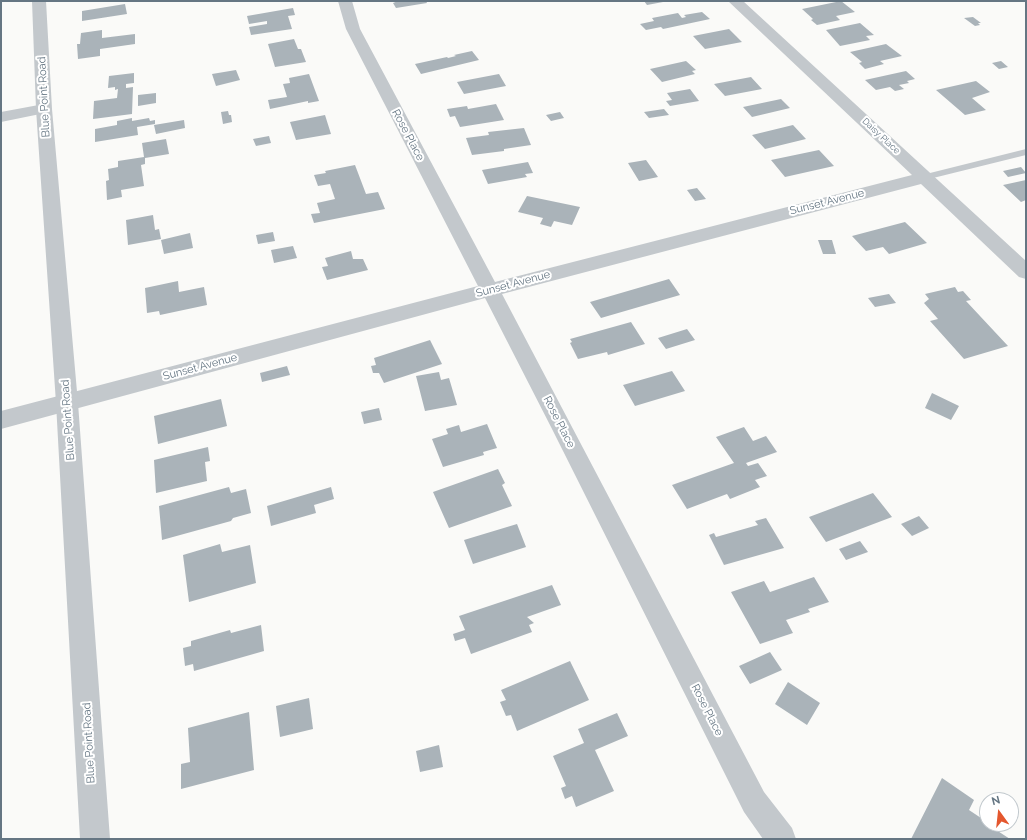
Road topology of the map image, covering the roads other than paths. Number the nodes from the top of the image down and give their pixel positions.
1 (39, 1) edge
2 (345, 1) edge
3 (735, 1) edge
4 (44, 109) junction
5 (1, 117) edge
6 (1026, 152) edge
7 (925, 177) junction
8 (1026, 272) edge
9 (490, 290) junction
10 (67, 403) junction
11 (1, 420) edge
12 (95, 839) edge
13 (781, 839) edge

1 - 4 street, Blue Point Road
2 - 9 street, Rose Place
3 - 7 street, Daisy Place
4 - 5 street
4 - 10 street, Blue Point Road
6 - 7 lane, Sunset Avenue
7 - 8 street, Daisy Place
7 - 9 street, Sunset Avenue
9 - 10 street, Sunset Avenue
9 - 13 street, Rose Place
10 - 11 street, Sunset Avenue
10 - 12 street, Blue Point Road

